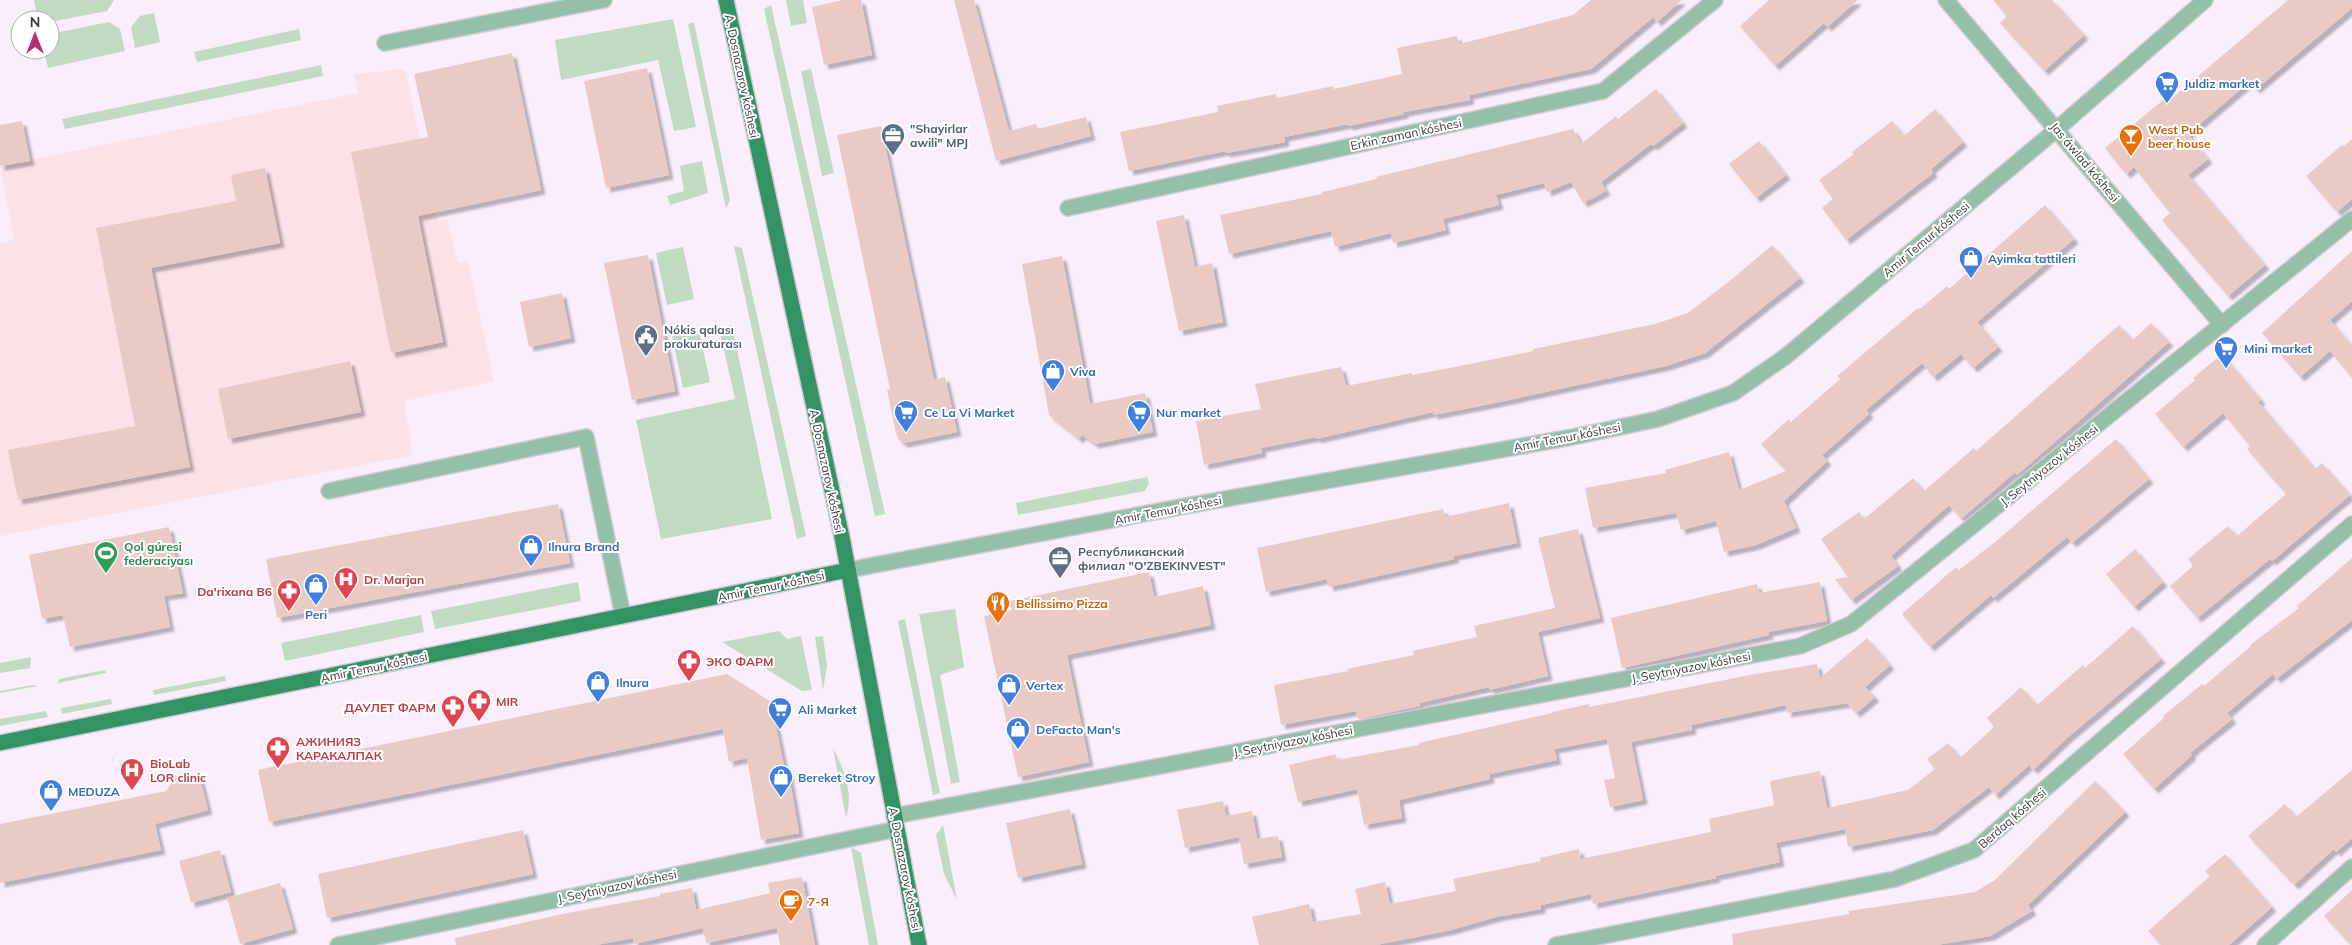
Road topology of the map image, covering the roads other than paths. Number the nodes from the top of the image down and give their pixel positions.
1 (604, 0) edge
2 (726, 0) edge
3 (1715, 0) edge
4 (1946, 0) edge
5 (2205, 0) edge
6 (385, 43) dead end
7 (2058, 129) junction
8 (1068, 208) dead end
9 (2352, 219) edge
10 (2222, 326) junction
11 (329, 491) dead end
12 (2352, 524) edge
13 (848, 570) junction
14 (623, 616) junction
15 (0, 743) edge
16 (896, 822) junction
17 (2352, 867) edge
18 (338, 945) edge
19 (919, 945) edge
20 (1556, 945) edge
21 (2265, 945) edge

1 - 6 street
2 - 13 main road, A. Dosnazarov kóshesi
3 - 8 street, Erkin zaman kóshesi
4 - 7 street, Jas áwlad kóshesi
5 - 7 street, Amir Temur kóshesi
7 - 10 street, Jas áwlad kóshesi
7 - 13 street, Amir Temur kóshesi
9 - 10 street, J. Seytniyazov kóshesi
10 - 16 street, J. Seytniyazov kóshesi
11 - 14 street
12 - 20 street, Berdaq kóshesi
13 - 14 main road, Amir Temur kóshesi
13 - 16 main road, A. Dosnazarov kóshesi
14 - 15 main road, Amir Temur kóshesi
16 - 18 street, J. Seytniyazov kóshesi
16 - 19 main road, A. Dosnazarov kóshesi
17 - 21 street

